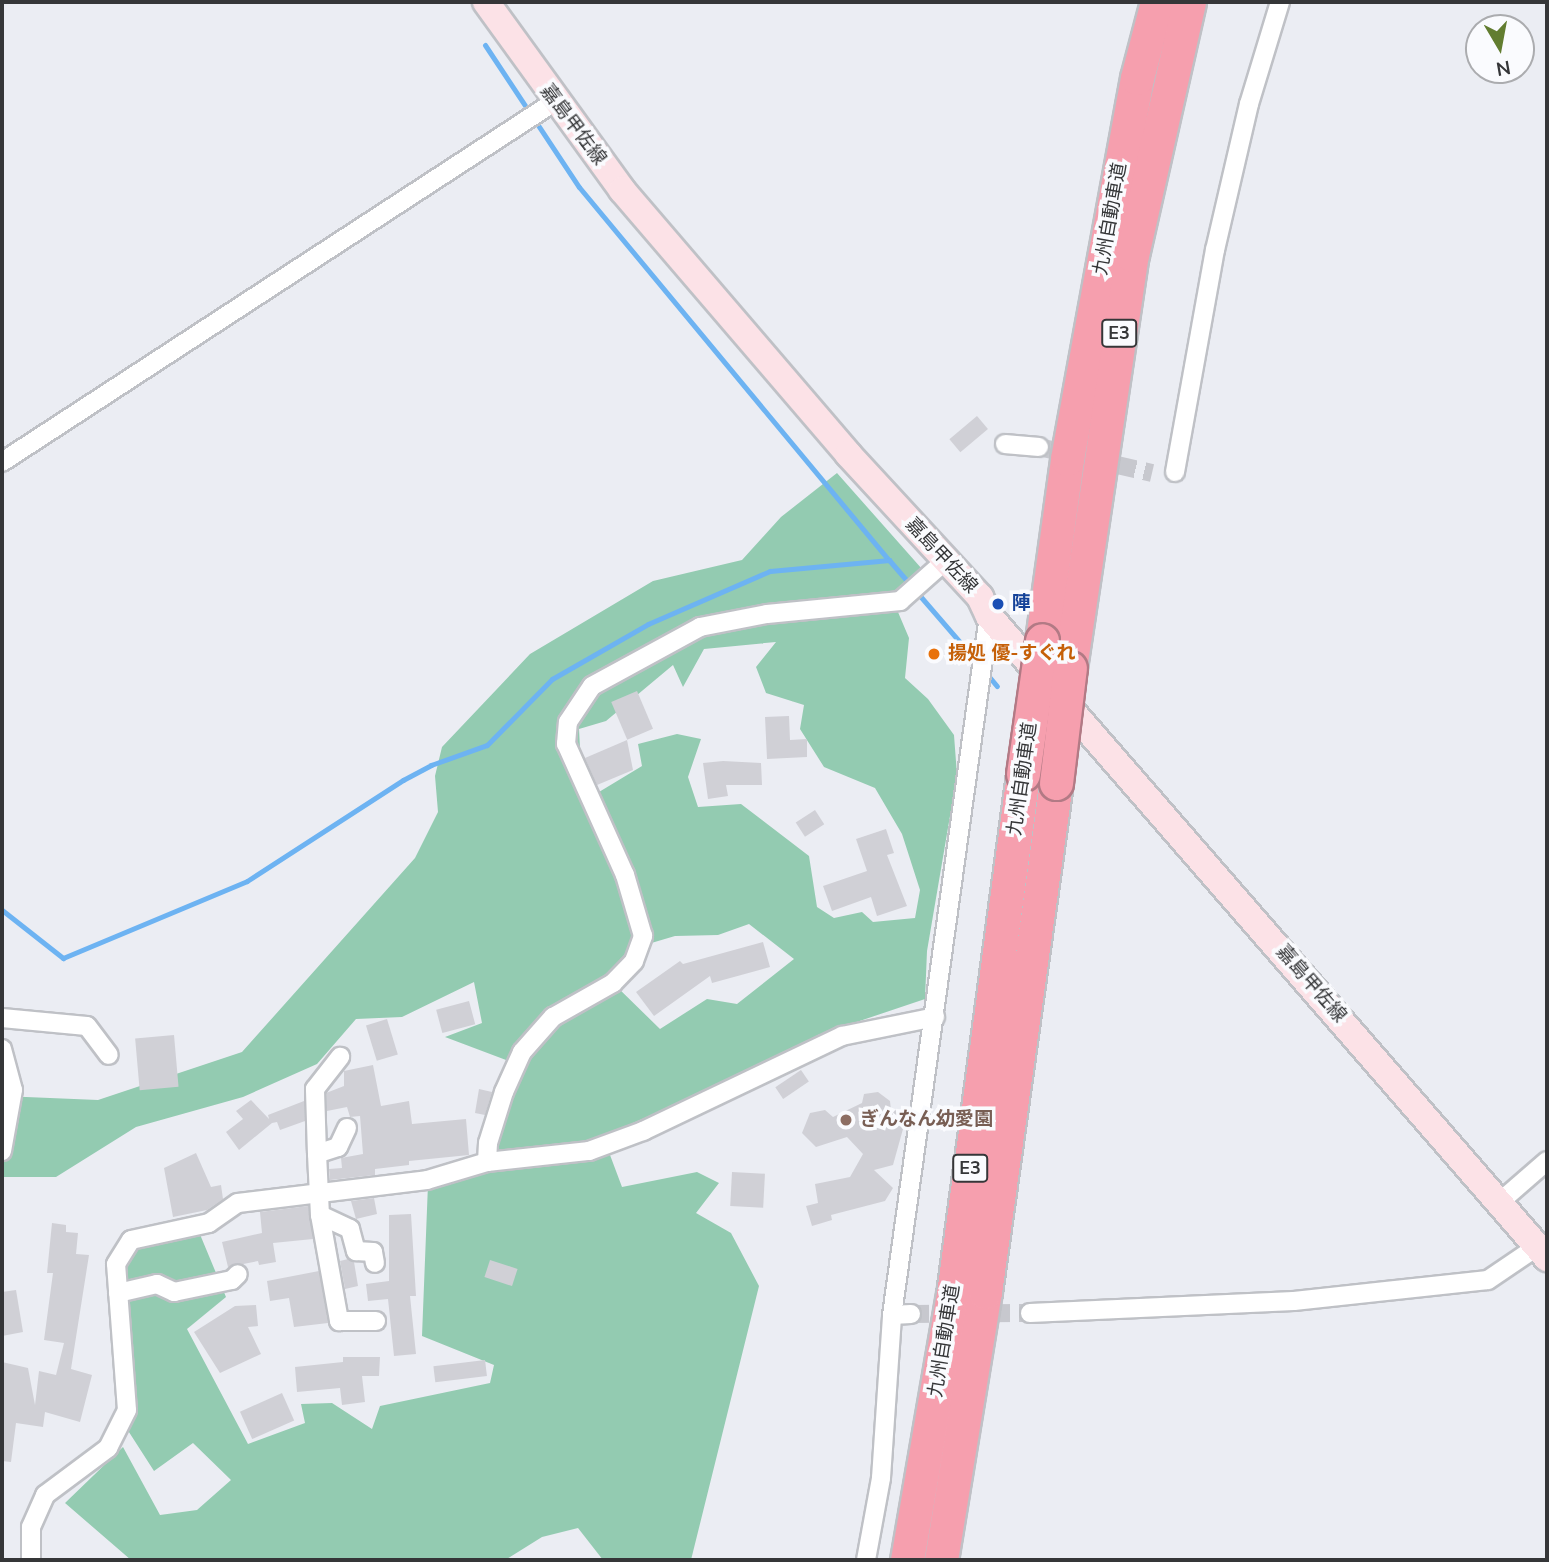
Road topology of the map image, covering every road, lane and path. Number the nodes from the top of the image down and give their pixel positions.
1 (486, 2) edge
2 (1157, 2) edge
3 (1189, 2) edge
4 (1280, 2) edge
5 (547, 106) junction
6 (1005, 444) dead end
7 (1039, 447) tunnel mouth
8 (2, 462) edge
9 (1175, 472) dead end
10 (939, 567) junction
11 (989, 616) junction
12 (935, 1017) junction
13 (2, 1018) edge
14 (2, 1049) edge
15 (109, 1055) dead end
16 (340, 1057) dead end
17 (347, 1128) dead end
18 (2, 1151) edge
19 (317, 1154) junction
20 (1547, 1161) edge
21 (487, 1163) junction
22 (316, 1194) junction
23 (1501, 1201) junction
24 (320, 1215) junction
25 (1542, 1252) edge
26 (374, 1263) dead end
27 (238, 1274) dead end
28 (118, 1293) junction
29 (1030, 1313) tunnel mouth
30 (911, 1314) tunnel mouth
31 (892, 1315) junction
32 (376, 1321) dead end
33 (31, 1560) edge
34 (866, 1560) edge
35 (907, 1560) edge
36 (941, 1560) edge

1 - 5 main road, 嘉島甲佐線
2 - 35 highway, 九州自動車道 / E3, bridge
3 - 36 highway, 九州自動車道 / E3, bridge
4 - 9 street
5 - 8 street
5 - 10 main road, 嘉島甲佐線
6 - 7 street
10 - 11 main road, 嘉島甲佐線
10 - 21 street
11 - 12 street
11 - 23 main road, 嘉島甲佐線
12 - 21 street
12 - 31 street
13 - 15 street
14 - 18 street
16 - 19 street
17 - 19 street
19 - 22 street
20 - 23 street
21 - 22 street
22 - 24 street
22 - 28 street
23 - 25 main road, 嘉島甲佐線
24 - 26 street
24 - 32 street
25 - 29 street
27 - 28 street
28 - 33 street
30 - 31 street
31 - 34 street

